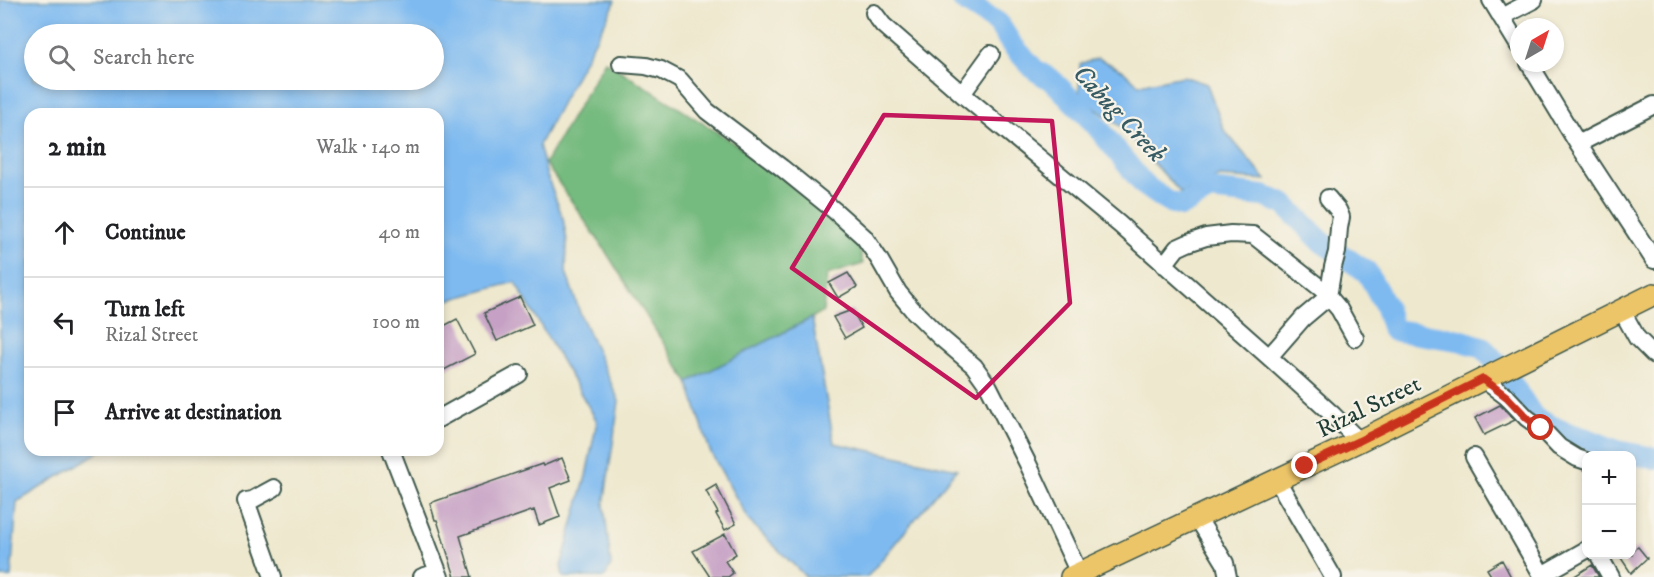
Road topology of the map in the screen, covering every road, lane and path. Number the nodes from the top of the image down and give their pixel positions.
1 (1491, 0) edge
2 (1534, 0) edge
3 (874, 13) dead end
4 (1501, 17) junction
5 (1510, 32) edge
6 (991, 54) dead end
7 (621, 64) dead end
8 (1534, 72) edge
9 (962, 94) junction
10 (1654, 105) edge
11 (1578, 144) junction
12 (1328, 198) dead end
13 (1654, 260) edge
14 (1164, 265) junction
15 (1654, 294) edge
16 (1328, 297) junction
17 (1622, 311) junction
18 (1355, 338) dead end
19 (1654, 355) edge
20 (1269, 357) junction
21 (519, 374) dead end
22 (1488, 376) junction
23 (444, 416) edge
24 (1359, 441) junction
25 (393, 456) edge
26 (1474, 457) dead end
27 (1582, 460) edge
28 (1277, 480) junction
29 (274, 488) dead end
30 (1197, 517) junction
31 (1582, 553) edge
32 (1600, 559) edge
33 (439, 575) edge
34 (1075, 575) edge
35 (1541, 576) edge
36 (273, 577) edge
37 (422, 577) edge
38 (1228, 577) edge
39 (1333, 577) edge
40 (1611, 577) edge

1 - 4 street
2 - 4 street
3 - 9 street
4 - 5 street
6 - 9 street
7 - 34 street
8 - 11 street
9 - 14 street
10 - 11 street
11 - 13 street
12 - 16 street
14 - 16 street
14 - 20 street
15 - 17 main road, Rizal Street
16 - 18 street
16 - 20 street
17 - 19 street
17 - 22 main road, Rizal Street
20 - 24 street
21 - 23 street
22 - 24 main road, Rizal Street
22 - 27 street
24 - 28 main road, Rizal Street
25 - 33 street
26 - 35 street
28 - 30 main road, Rizal Street
28 - 39 street
29 - 36 street
30 - 34 main road, Rizal Street
30 - 38 street
31 - 35 street
32 - 40 street
33 - 37 street

